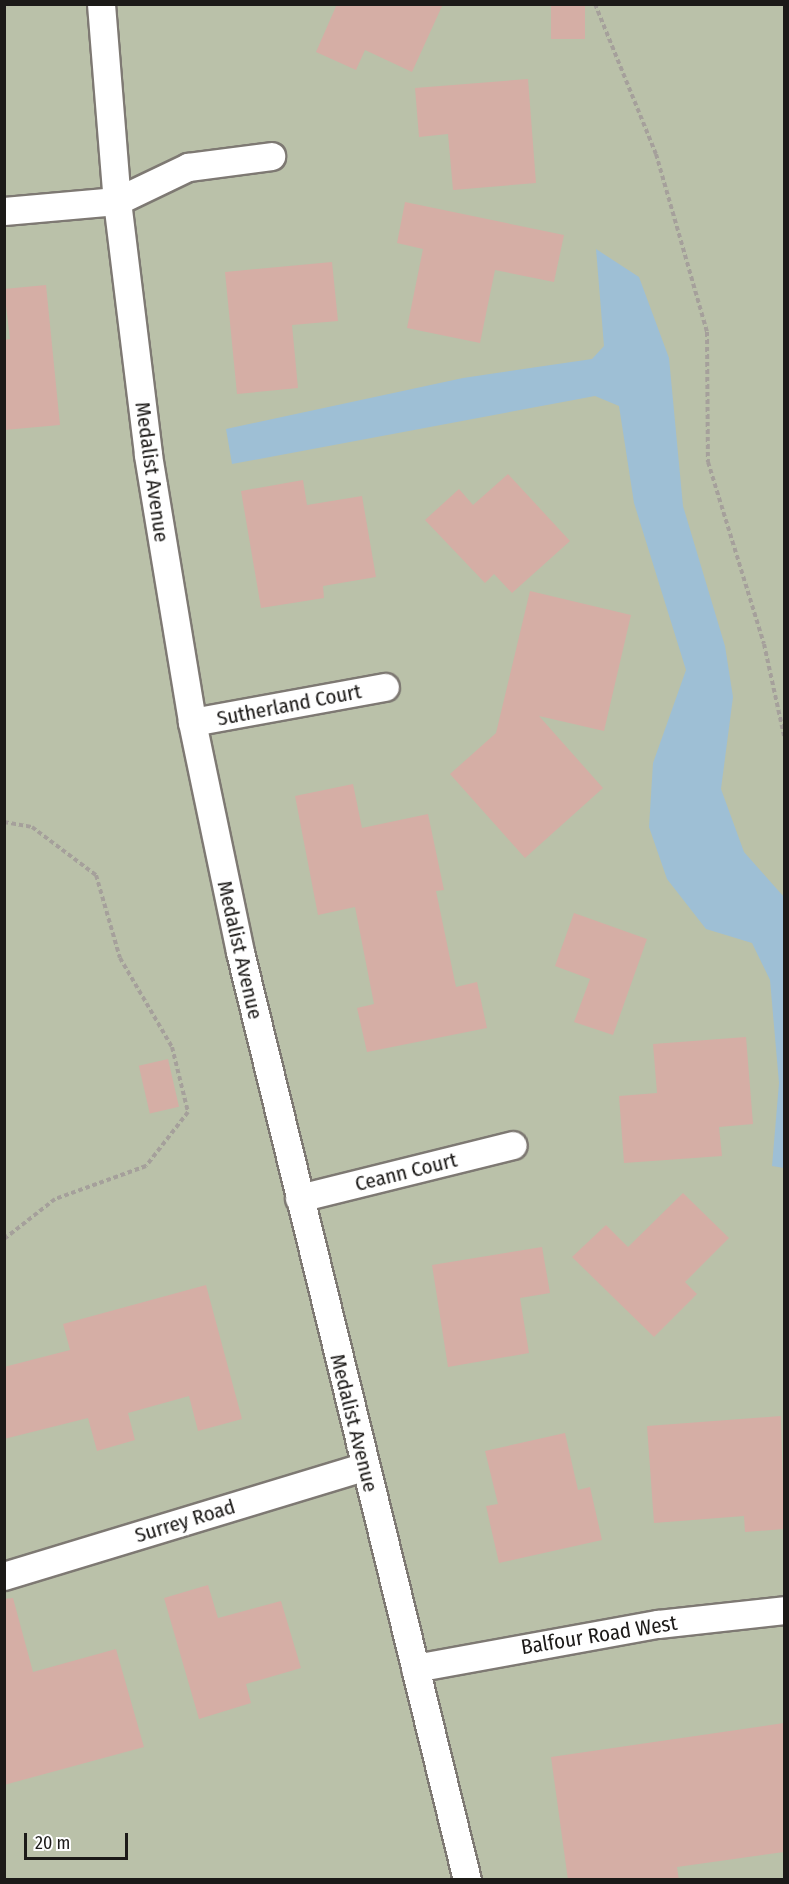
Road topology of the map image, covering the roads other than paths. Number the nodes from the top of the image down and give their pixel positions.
1 (101, 4) edge
2 (271, 156) dead end
3 (117, 201) junction
4 (4, 211) edge
5 (385, 687) dead end
6 (192, 723) junction
7 (513, 1145) dead end
8 (299, 1198) junction
9 (364, 1466) junction
10 (4, 1576) edge
11 (784, 1610) edge
12 (415, 1668) junction
13 (467, 1880) edge

1 - 3 street, Medalist Avenue
2 - 3 street
3 - 4 street
3 - 6 street, Medalist Avenue
5 - 6 street, Sutherland Court
6 - 8 street, Medalist Avenue
7 - 8 street, Ceann Court
8 - 9 street, Medalist Avenue
9 - 10 street, Surrey Road
9 - 12 street, Medalist Avenue
11 - 12 street, Balfour Road West
12 - 13 street, Medalist Avenue

